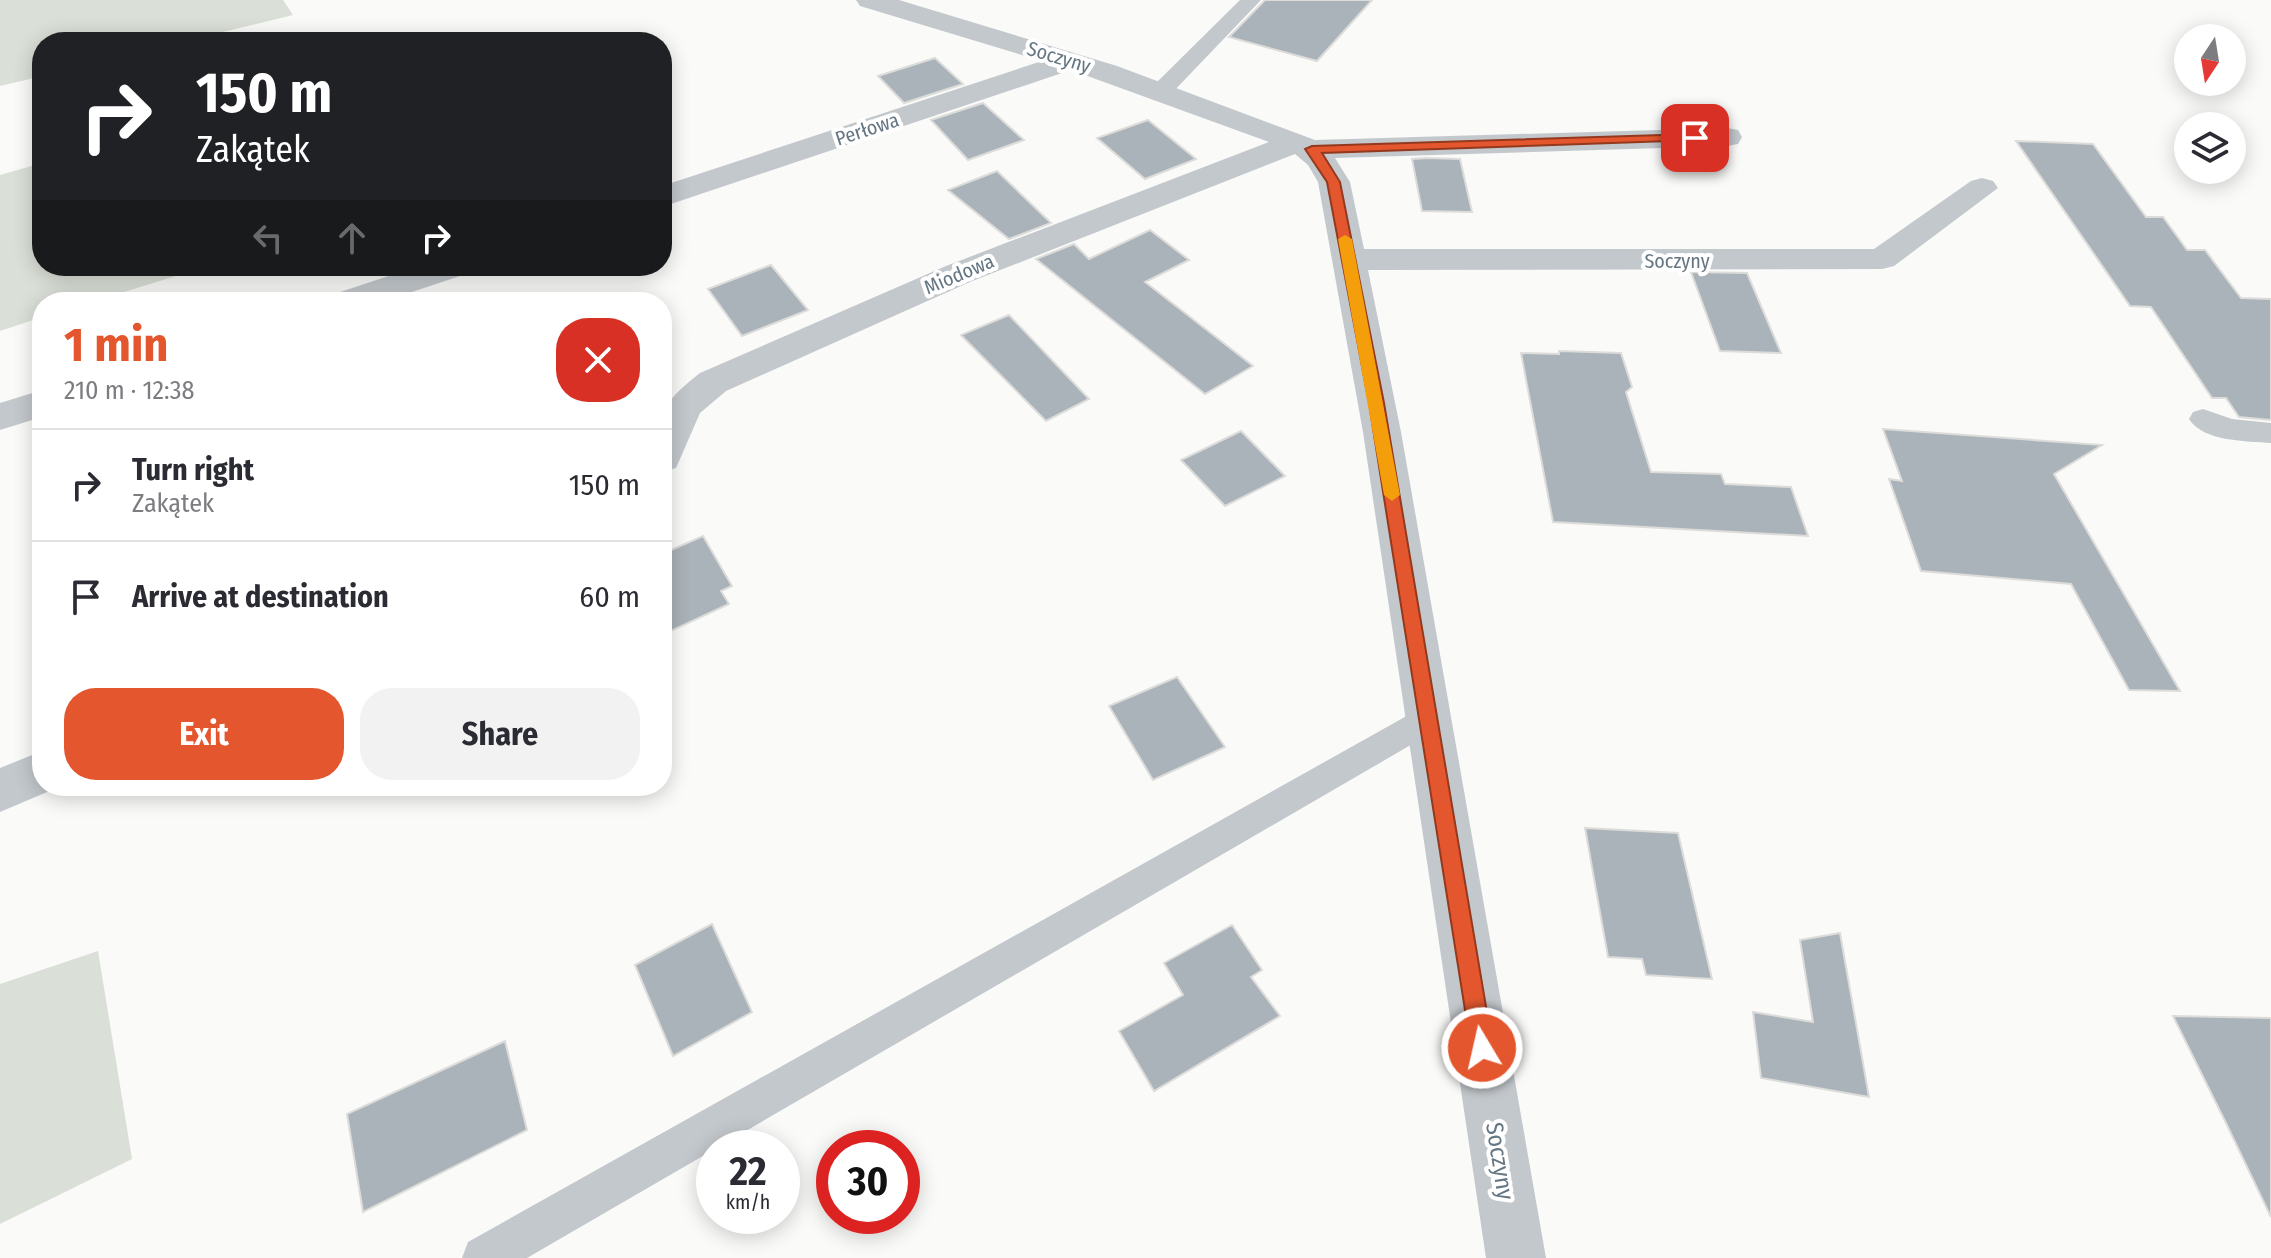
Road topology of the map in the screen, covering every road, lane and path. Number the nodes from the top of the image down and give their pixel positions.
1 (870, 0) edge
2 (1251, 0) edge
3 (1071, 61) junction
4 (1161, 91) junction
5 (1727, 137) dead end
6 (1304, 146) junction
7 (1982, 188) dead end
8 (672, 194) edge
9 (1349, 260) junction
10 (424, 276) edge
11 (376, 292) edge
12 (32, 406) edge
13 (0, 417) edge
14 (2203, 419) dead end
15 (2271, 433) edge
16 (672, 434) edge
17 (1428, 718) junction
18 (32, 777) edge
19 (0, 791) edge
20 (484, 1258) edge
21 (1516, 1258) edge

1 - 3 street, Soczyny
2 - 4 lane
3 - 4 street, Soczyny
3 - 8 street, Perłowa
4 - 6 street, Soczyny
5 - 6 street
6 - 9 street, Soczyny
6 - 16 street, Miodowa
7 - 9 street, Soczyny
9 - 17 street, Soczyny
10 - 11 street
12 - 13 street
14 - 15 lane
17 - 20 lane
17 - 21 street, Soczyny
18 - 19 street

